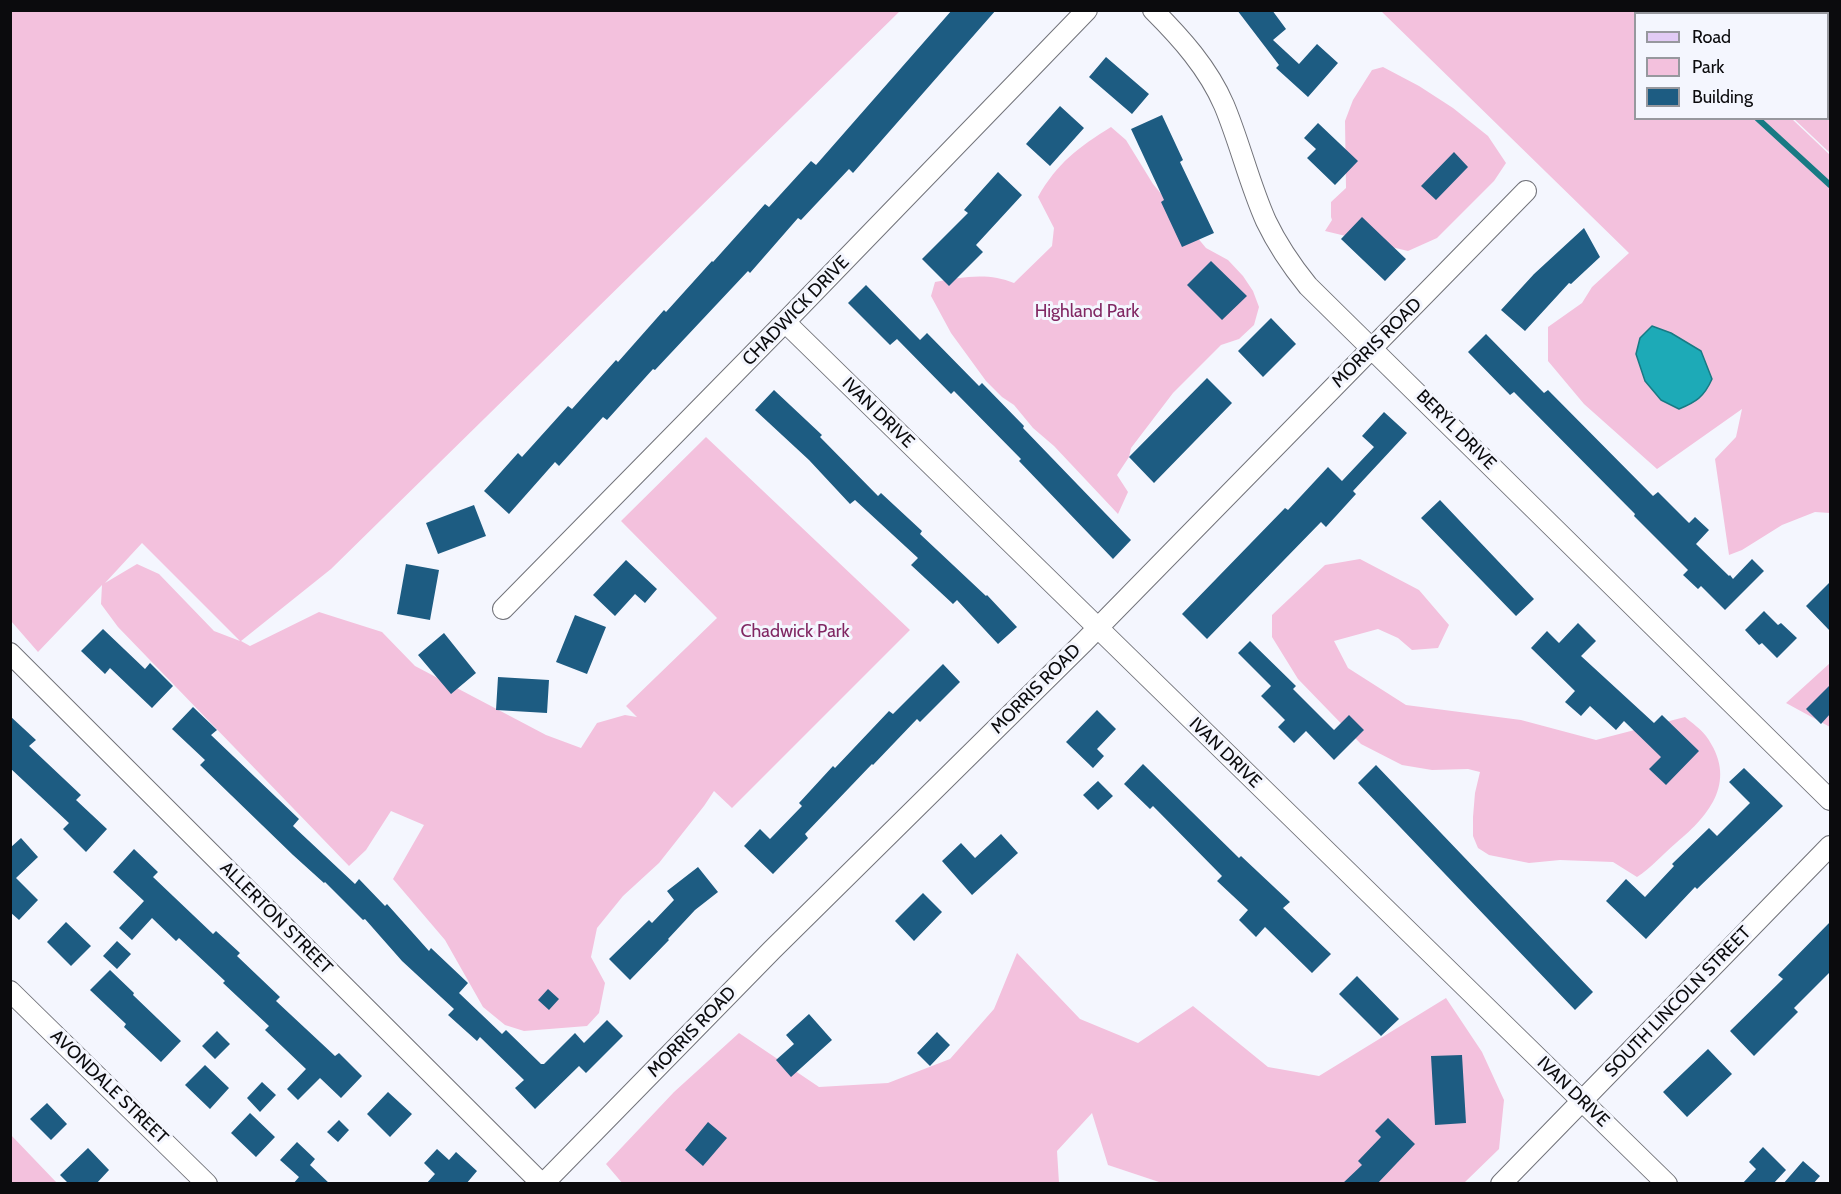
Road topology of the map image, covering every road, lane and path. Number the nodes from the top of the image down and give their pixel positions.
1 (1087, 10) edge
2 (1153, 10) edge
3 (1526, 191) dead end
4 (785, 322) junction
5 (1372, 348) junction
6 (503, 609) dead end
7 (1098, 629) junction
8 (10, 653) edge
9 (1830, 800) edge
10 (1830, 846) edge
11 (10, 991) edge
12 (1582, 1101) junction
13 (207, 1184) edge
14 (543, 1184) edge
15 (1501, 1184) edge
16 (1667, 1184) edge

1 - 4 street, CHADWICK DRIVE
2 - 5 street, BERYL DRIVE
3 - 5 street, MORRIS ROAD
4 - 6 street, CHADWICK DRIVE
4 - 7 street, IVAN DRIVE
5 - 7 street, MORRIS ROAD
5 - 9 street, BERYL DRIVE
7 - 12 street, IVAN DRIVE
7 - 14 street, MORRIS ROAD
8 - 14 street, ALLERTON STREET
10 - 12 street, SOUTH LINCOLN STREET
11 - 13 street, AVONDALE STREET
12 - 15 street, SOUTH LINCOLN STREET
12 - 16 street, IVAN DRIVE

